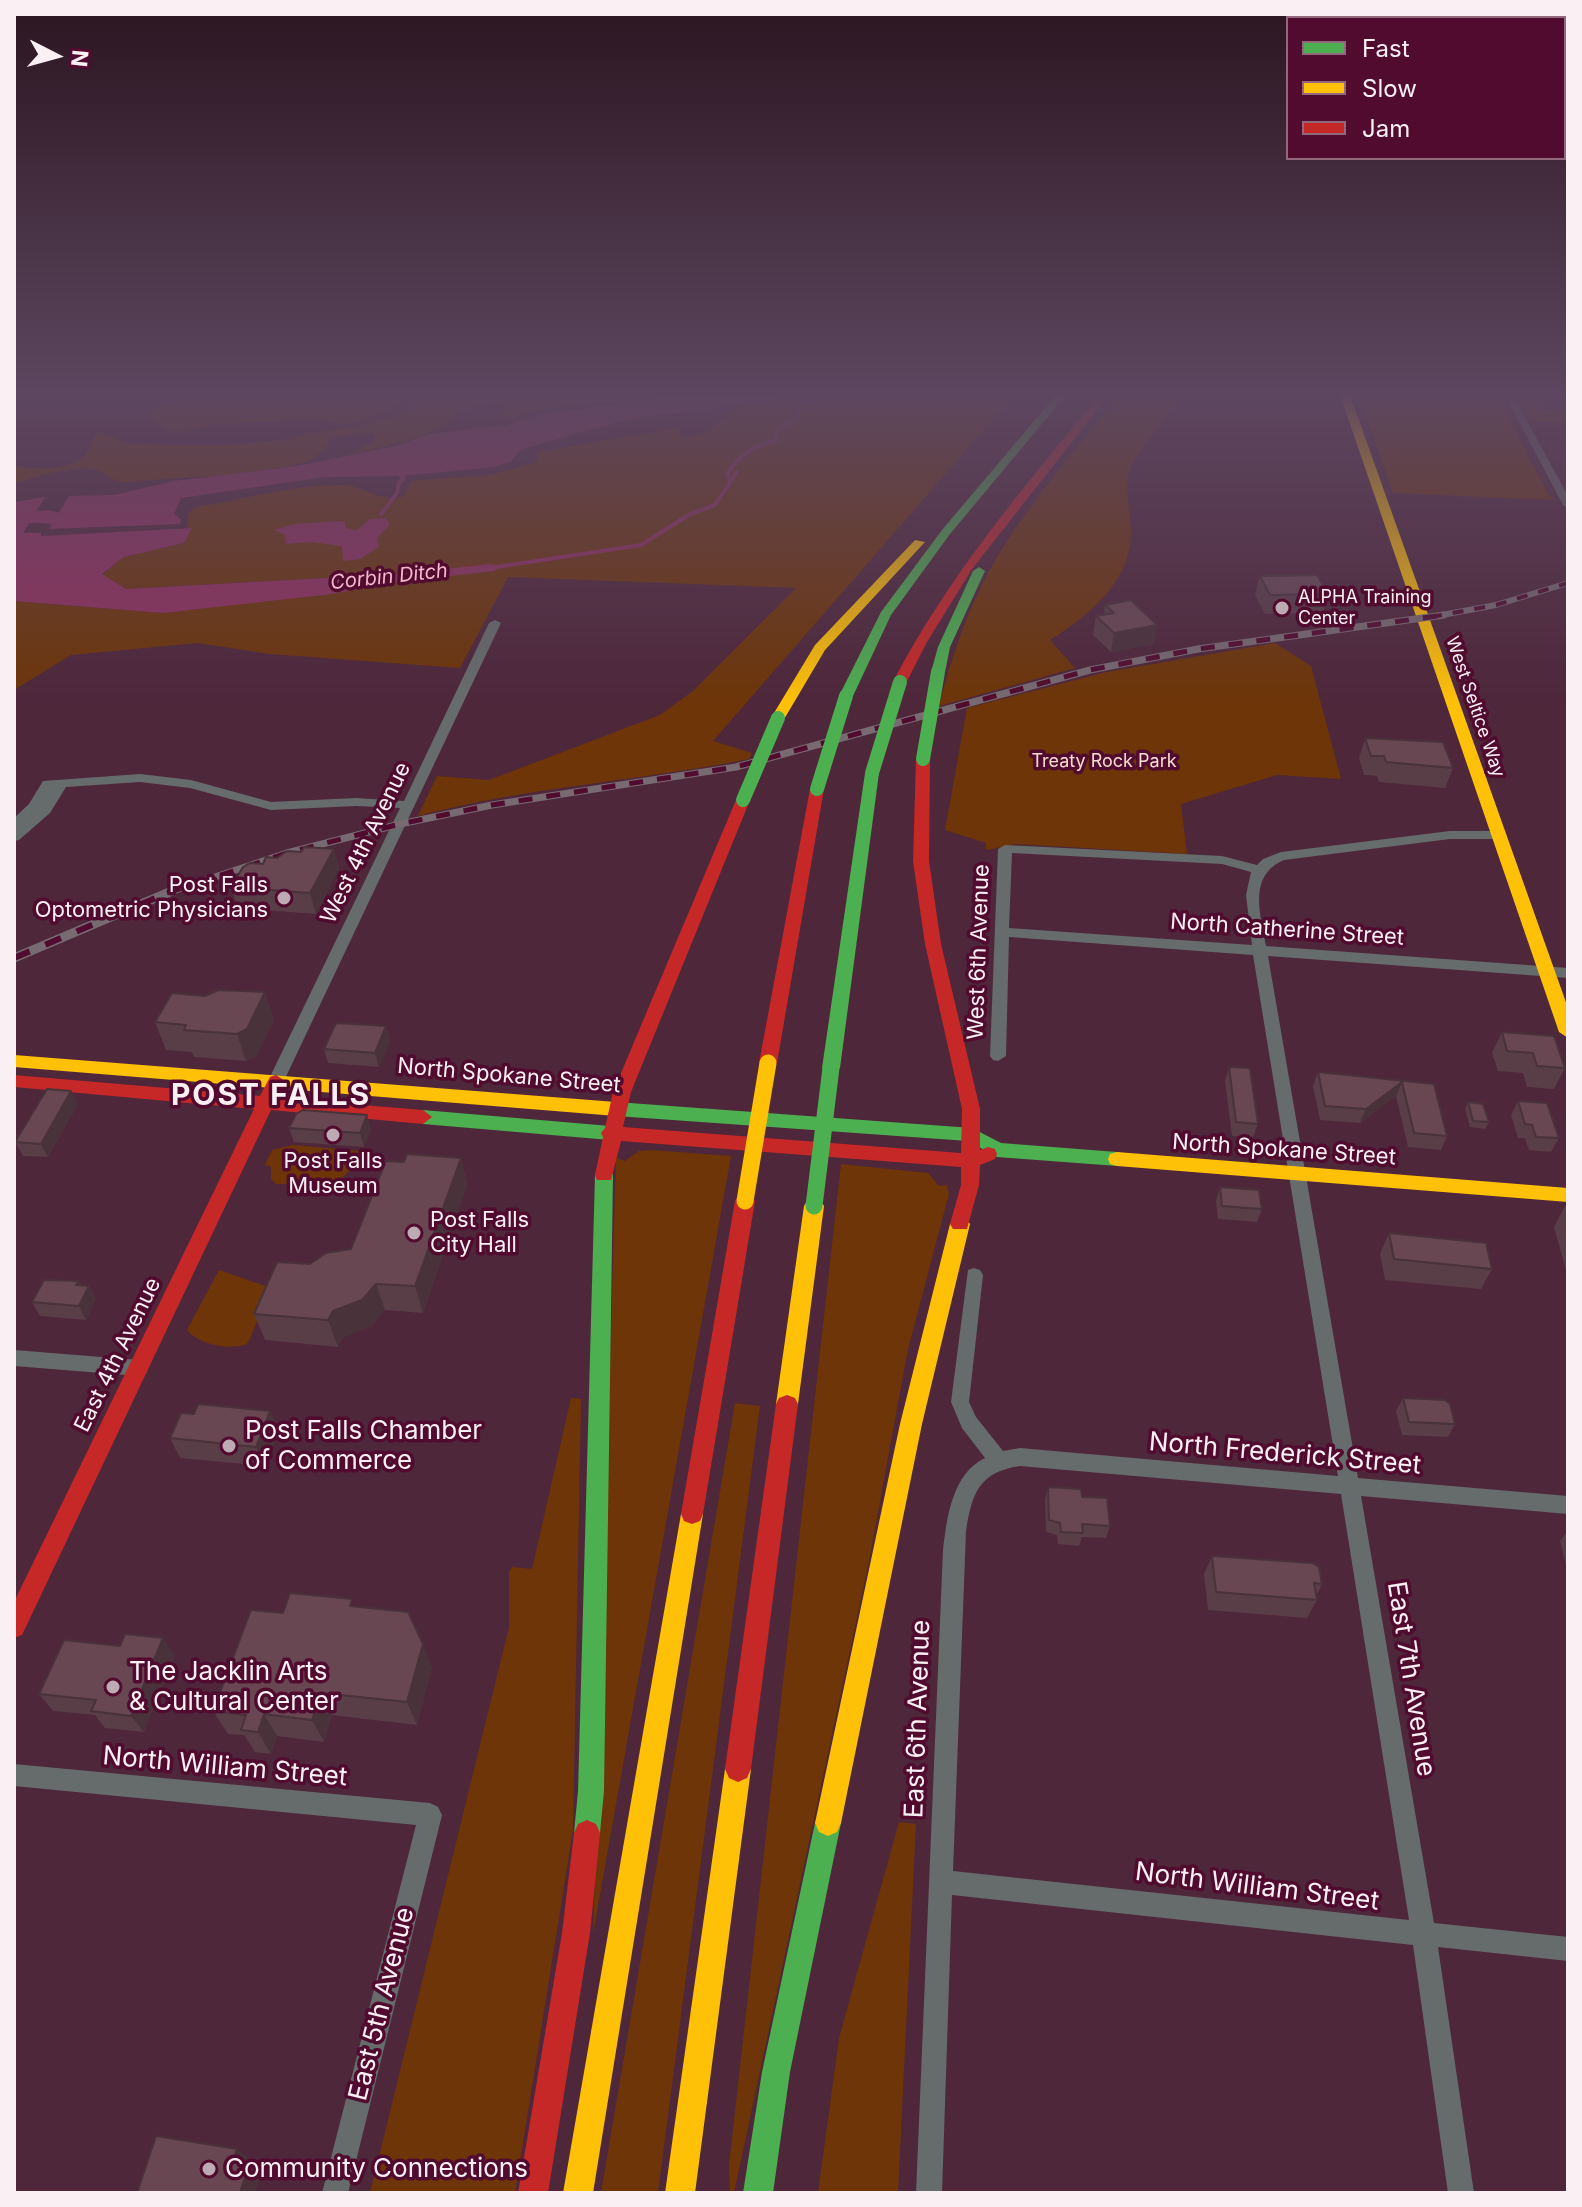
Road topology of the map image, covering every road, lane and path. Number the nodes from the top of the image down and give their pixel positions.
1 (967, 498) edge
2 (975, 498) edge
3 (1018, 498) edge
4 (1029, 498) edge
5 (1381, 498) edge
6 (495, 623) dead end
7 (55, 783) junction
8 (410, 805) junction
9 (14, 825) edge
10 (1498, 835) junction
11 (14, 837) edge
12 (1258, 869) junction
13 (1002, 932) junction
14 (1260, 951) junction
15 (1546, 971) junction
16 (1568, 973) edge
17 (1568, 1032) edge
18 (998, 1056) dead end
19 (14, 1061) edge
20 (14, 1081) edge
21 (276, 1081) junction
22 (265, 1104) junction
23 (616, 1109) junction
24 (610, 1133) junction
25 (972, 1135) junction
26 (997, 1150) junction
27 (971, 1161) junction
28 (1299, 1176) junction
29 (1568, 1195) edge
30 (974, 1275) dead end
31 (14, 1358) edge
32 (139, 1368) junction
33 (998, 1459) junction
34 (1351, 1485) junction
35 (1568, 1505) edge
36 (14, 1627) edge
37 (14, 1775) edge
38 (430, 1815) joint
39 (940, 1882) junction
40 (1424, 1934) junction
41 (1568, 1949) edge
42 (335, 2193) edge
43 (533, 2193) edge
44 (578, 2193) edge
45 (680, 2193) edge
46 (758, 2193) edge
47 (929, 2193) edge
48 (1461, 2193) edge

1 - 23 main road, bridge
2 - 44 main road, bridge
3 - 45 main road, bridge
4 - 25 main road, bridge
5 - 10 main road, West Seltice Way
6 - 8 street, West 4th Avenue
7 - 8 street
7 - 9 street
7 - 11 street
8 - 21 street, West 4th Avenue
10 - 12 street
10 - 15 main road, West Seltice Way
12 - 13 street, West 6th Avenue
12 - 14 street, East 7th Avenue
13 - 14 street, North Catherine Street
13 - 18 street, West 6th Avenue
14 - 15 street, North Catherine Street
14 - 28 street, East 7th Avenue
15 - 16 street, North Catherine Street
15 - 17 main road, West Seltice Way
19 - 21 main road, North Spokane Street
20 - 22 main road, North Spokane Street
21 - 22 main road, East 4th Avenue
21 - 23 main road, North Spokane Street
22 - 24 main road, North Spokane Street
22 - 32 main road, East 4th Avenue
23 - 24 main road
23 - 25 main road, North Spokane Street
24 - 27 main road, North Spokane Street
24 - 43 main road
25 - 26 main road, North Spokane Street
25 - 27 main road
26 - 27 main road, North Spokane Street
26 - 28 main road, North Spokane Street
27 - 46 main road
28 - 29 main road, North Spokane Street
28 - 34 street, East 7th Avenue
30 - 33 street
31 - 32 street
32 - 36 main road, East 4th Avenue
33 - 34 street, North Frederick Street
33 - 39 street, East 6th Avenue
34 - 35 street, North Frederick Street
34 - 40 street, East 7th Avenue
37 - 38 street, North William Street
38 - 42 street, East 5th Avenue
39 - 40 street, North William Street
39 - 47 street, East 6th Avenue
40 - 41 street, North William Street
40 - 48 street, East 7th Avenue

